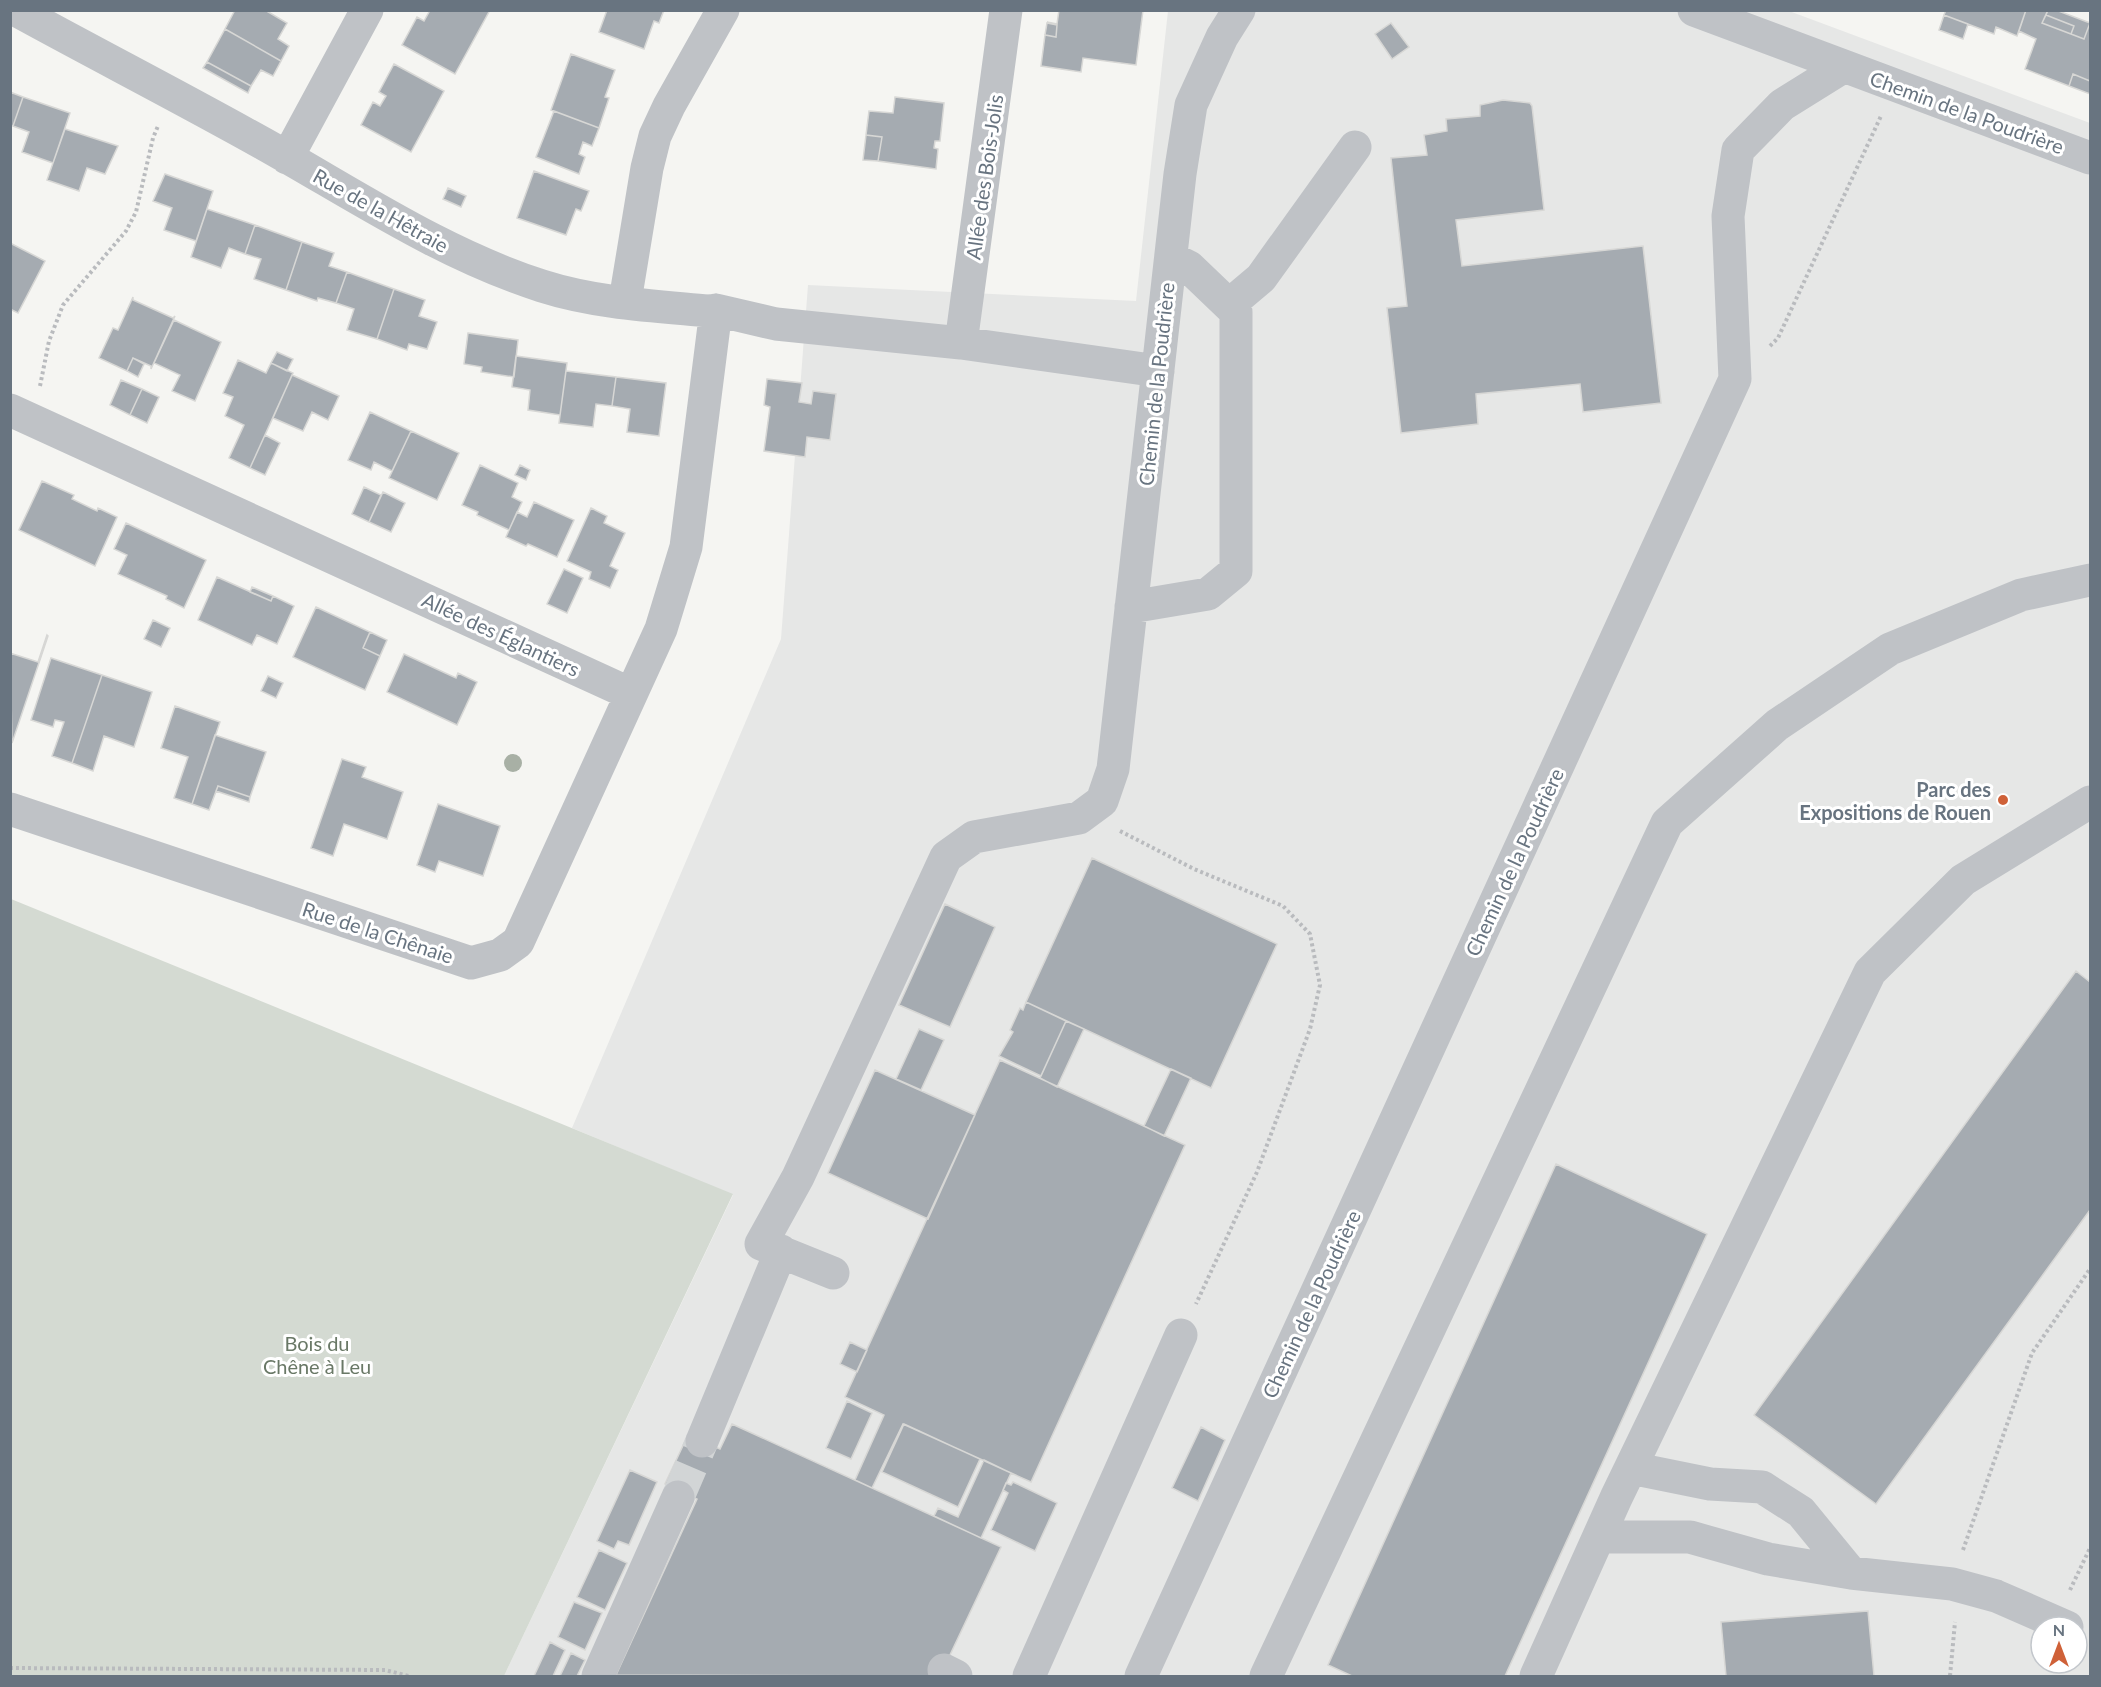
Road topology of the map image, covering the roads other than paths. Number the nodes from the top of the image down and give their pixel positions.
1 (15, 10) edge
2 (367, 10) edge
3 (723, 10) edge
4 (1006, 10) edge
5 (1694, 10) edge
6 (1224, 19) edge
7 (1843, 67) junction
8 (1355, 147) dead end
9 (286, 158) junction
10 (2091, 158) edge
11 (1171, 258) junction
12 (625, 302) junction
13 (1228, 304) junction
14 (716, 310) junction
15 (961, 343) junction
16 (1158, 371) junction
17 (19, 414) edge
18 (2091, 580) edge
19 (1131, 607) junction
20 (631, 693) junction
21 (2091, 802) edge
22 (10, 809) edge
23 (781, 1251) junction
24 (833, 1273) dead end
25 (1181, 1335) road end
26 (702, 1442) tunnel mouth
27 (1630, 1468) junction
28 (678, 1497) tunnel mouth
29 (1599, 1538) junction
30 (1851, 1573) junction
31 (2040, 1615) edge
32 (598, 1677) edge
33 (1029, 1677) edge
34 (1141, 1677) edge
35 (1266, 1677) edge
36 (1536, 1677) edge

1 - 9 street, Rue de la Hêtraie
2 - 9 street
3 - 12 street
4 - 15 street, Allée des Bois-Jolis
5 - 7 street, Chemin de la Poudrière
6 - 11 street, Chemin de la Poudrière
7 - 10 street, Chemin de la Poudrière
7 - 34 street, Chemin de la Poudrière
8 - 13 street
9 - 12 street, Rue de la Hêtraie
11 - 13 street
11 - 16 street, Chemin de la Poudrière
12 - 14 street, Rue de la Hêtraie
13 - 19 street
14 - 15 street, Rue de la Hêtraie
14 - 20 street
15 - 16 street
16 - 19 street, Chemin de la Poudrière
17 - 20 street, Allée des Églantiers
18 - 35 street
19 - 23 street, Chemin de la Poudrière
20 - 22 street, Rue de la Chênaie
21 - 27 street
23 - 24 street
23 - 26 street
25 - 33 street
27 - 29 street
27 - 30 street
28 - 32 street
29 - 30 street
29 - 36 street
30 - 31 street

